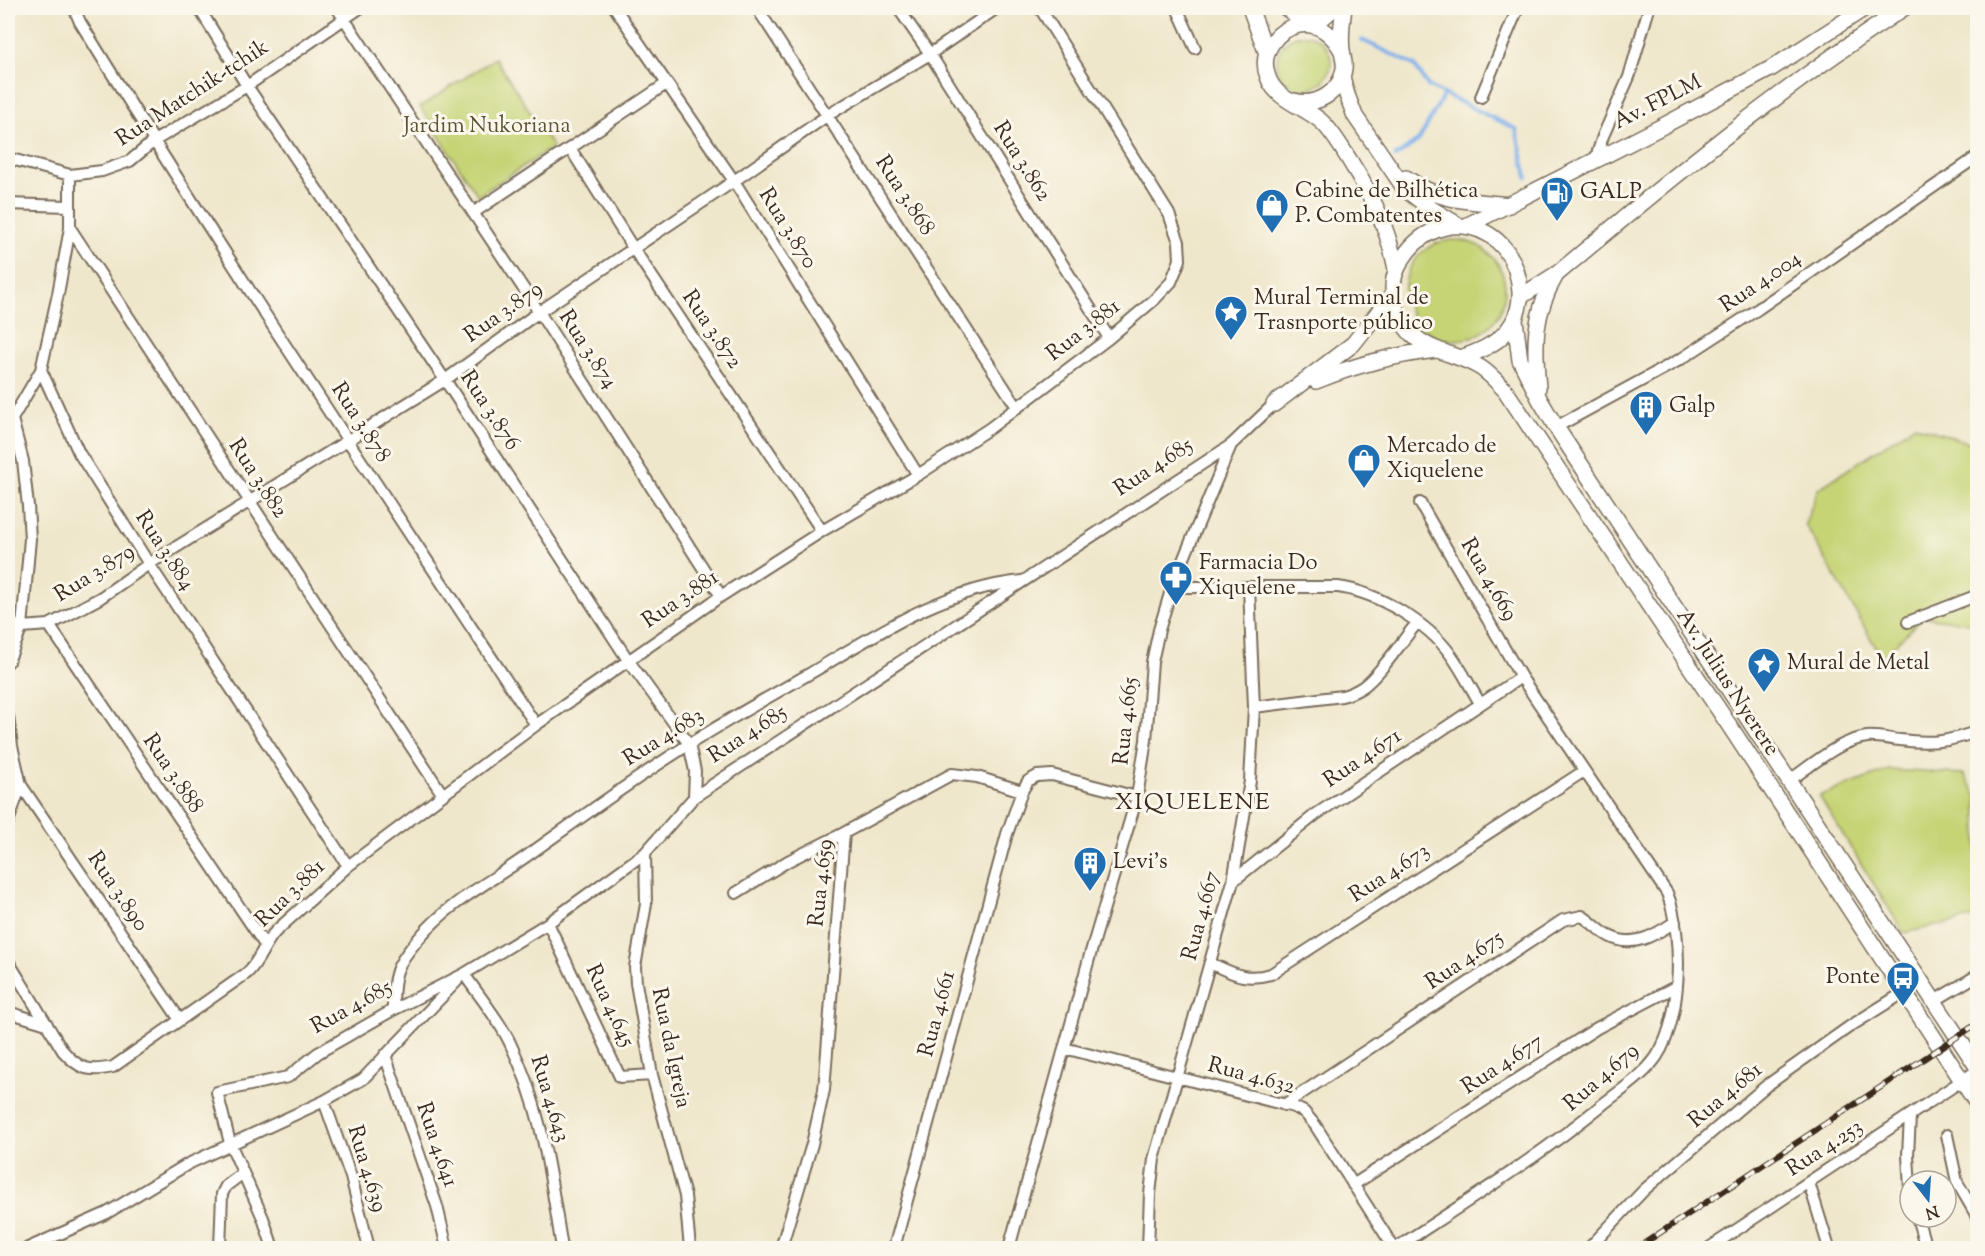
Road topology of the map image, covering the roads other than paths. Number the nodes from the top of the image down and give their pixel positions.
1 (74, 8) edge
2 (199, 8) edge
3 (337, 8) edge
4 (360, 8) edge
5 (615, 8) edge
6 (757, 8) edge
7 (898, 8) edge
8 (997, 8) edge
9 (1040, 8) edge
10 (1177, 8) edge
11 (1250, 8) edge
12 (1286, 8) edge
13 (1334, 8) edge
14 (1344, 8) edge
15 (1518, 8) edge
16 (1649, 8) edge
17 (1865, 8) edge
18 (1904, 8) edge
19 (344, 18) junction
20 (1308, 24) junction
21 (1195, 48) dead end
22 (1342, 51) junction
23 (930, 54) junction
24 (1267, 54) junction
25 (1342, 77) junction
26 (666, 84) junction
27 (247, 86) junction
28 (1481, 97) dead end
29 (1291, 101) junction
30 (828, 115) junction
31 (154, 141) junction
32 (570, 148) junction
33 (1380, 153) junction
34 (1977, 156) edge
35 (8, 158) edge
36 (1595, 161) junction
37 (70, 175) junction
38 (734, 181) junction
39 (8, 204) edge
40 (1510, 205) junction
41 (68, 206) junction
42 (473, 213) junction
43 (1462, 226) junction
44 (70, 228) junction
45 (633, 248) junction
46 (1396, 269) junction
47 (1558, 273) junction
48 (1393, 294) junction
49 (1520, 297) junction
50 (539, 312) junction
51 (1515, 320) junction
52 (1109, 338) junction
53 (1436, 350) junction
54 (1461, 358) junction
55 (41, 370) junction
56 (445, 380) junction
57 (1296, 389) junction
58 (1539, 400) junction
59 (1275, 404) joint
60 (1017, 407) junction
61 (10, 421) edge
62 (1556, 427) junction
63 (348, 441) junction
64 (1231, 445) junction
65 (918, 475) junction
66 (248, 501) junction
67 (1420, 503) dead end
68 (822, 531) junction
69 (149, 564) junction
70 (1026, 580) junction
71 (1172, 587) junction
72 (1249, 587) junction
73 (1977, 595) edge
74 (721, 596) junction
75 (1908, 622) dead end
76 (8, 623) edge
77 (1417, 623) junction
78 (49, 625) junction
79 (22, 627) junction
80 (628, 660) junction
81 (8, 662) edge
82 (1521, 677) junction
83 (1480, 703) junction
84 (1254, 707) junction
85 (8, 716) edge
86 (536, 725) junction
87 (1977, 731) edge
88 (689, 744) junction
89 (1584, 771) junction
90 (1790, 780) junction
91 (21, 785) junction
92 (1022, 791) junction
93 (443, 795) junction
94 (694, 797) junction
95 (1137, 797) junction
96 (8, 822) edge
97 (844, 833) junction
98 (645, 853) junction
99 (348, 866) junction
100 (1233, 881) junction
101 (736, 894) dead end
102 (1675, 922) junction
103 (548, 923) junction
104 (265, 945) junction
105 (8, 961) edge
106 (1210, 963) junction
107 (464, 974) junction
108 (1977, 975) edge
109 (1677, 986) junction
110 (1903, 993) junction
111 (1934, 1001) junction
112 (393, 1010) junction
113 (8, 1012) edge
114 (180, 1020) junction
115 (47, 1024) junction
116 (1064, 1048) junction
117 (386, 1055) junction
118 (1977, 1069) edge
119 (652, 1075) junction
120 (1177, 1078) junction
121 (1962, 1081) junction
122 (324, 1101) junction
123 (1284, 1105) junction
124 (1977, 1105) edge
125 (1910, 1117) junction
126 (1947, 1135) dead end
127 (230, 1143) junction
128 (1909, 1169) edge
129 (243, 1173) junction
130 (1809, 1183) junction
131 (1353, 1185) junction
132 (1977, 1218) edge
133 (1920, 1229) edge
134 (41, 1246) edge
135 (28, 1248) edge
136 (220, 1248) edge
137 (273, 1248) edge
138 (369, 1248) edge
139 (447, 1248) edge
140 (561, 1248) edge
141 (690, 1248) edge
142 (781, 1248) edge
143 (894, 1248) edge
144 (1009, 1248) edge
145 (1148, 1248) edge
146 (1395, 1248) edge
147 (1589, 1248) edge
148 (1710, 1248) edge
149 (1829, 1248) edge
150 (1926, 1248) edge

1 - 31 street, Rua 3.878
2 - 27 street, Rua 3.876
3 - 19 street, Rua 3.874
4 - 19 street, Rua Matchik-tchik
5 - 26 street, Rua 3.870
6 - 30 street, Rua 3.868
7 - 23 street, Rua 3.862
8 - 23 street, Rua 3.879
9 - 52 street, Rua 3.881
10 - 21 street
11 - 24 main road
12 - 20 main road
13 - 20 main road
14 - 22 main road
15 - 28 street
16 - 36 street
17 - 36 main road, Av. FPLM
18 - 47 main road
19 - 27 street, Rua Matchik-tchik
19 - 42 street, Rua 3.874
20 - 22 main road
20 - 24 main road
22 - 25 main road
23 - 30 street, Rua 3.879
23 - 52 street, Rua 3.862
24 - 29 main road
25 - 29 main road
25 - 33 main road, Av. Julius Nyerere
26 - 32 street
26 - 38 street, Rua 3.870
27 - 31 street, Rua Matchik-tchik
27 - 56 street, Rua 3.876
29 - 46 main road
30 - 38 street, Rua 3.879
30 - 60 street, Rua 3.868
31 - 37 street, Rua Matchik-tchik
31 - 63 street, Rua 3.878
32 - 42 street
32 - 45 street, Rua 3.872
33 - 40 main road
33 - 43 main road, Av. Julius Nyerere
34 - 62 street, Rua 4.004
35 - 37 street
36 - 40 main road, Av. FPLM
37 - 41 street, Rua 3.882
38 - 45 street, Rua 3.879
38 - 65 street, Rua 3.870
39 - 41 street
40 - 43 main road, Av. FPLM
41 - 44 street, Rua 3.882
42 - 50 street, Rua 3.874
43 - 46 main road
43 - 49 main road, Av. Julius Nyerere
44 - 55 street
44 - 66 street, Rua 3.882
45 - 50 street, Rua 3.879
45 - 68 street, Rua 3.872
46 - 48 main road
47 - 49 main road
47 - 58 main road
48 - 53 main road
48 - 57 main road, Rua 4.685
49 - 51 main road, Av. Julius Nyerere
50 - 56 street, Rua 3.879
50 - 74 street, Rua 3.874
51 - 54 main road
51 - 58 main road, Av. Julius Nyerere
52 - 60 street, Rua 3.881
53 - 54 main road
53 - 57 main road, Rua 4.685
54 - 110 main road, Av. Julius Nyerere
55 - 61 street
55 - 69 street, Rua 3.884
56 - 63 street, Rua 3.879
56 - 80 street, Rua 3.876
57 - 59 main road, Rua 4.685
58 - 62 main road, Av. Julius Nyerere
59 - 64 street, Rua 4.685
60 - 65 street, Rua 3.881
61 - 79 street
62 - 90 main road, Av. Julius Nyerere
63 - 66 street, Rua 3.879
63 - 86 street, Rua 3.878
64 - 70 street, Rua 4.685
64 - 71 street, Rua 4.665
65 - 68 street, Rua 3.881
66 - 69 street, Rua 3.879
66 - 93 street, Rua 3.882
67 - 82 street, Rua 4.669
68 - 74 street, Rua 3.881
69 - 78 street, Rua 3.879
69 - 99 street, Rua 3.884
70 - 88 street, Rua 4.683
70 - 94 street, Rua 4.685
71 - 72 street
71 - 95 street, Rua 4.665
72 - 77 street
72 - 84 street, Rua 4.667
73 - 75 street
74 - 80 street, Rua 3.881
76 - 79 street, Rua 3.879
77 - 83 street
77 - 84 street
78 - 79 street, Rua 3.879
78 - 104 street, Rua 3.888
79 - 81 street
80 - 86 street, Rua 3.881
80 - 88 street, Rua 3.876
82 - 83 street, Rua 4.671
82 - 89 street, Rua 4.679
83 - 100 street, Rua 4.671
84 - 100 street, Rua 4.667
85 - 91 street
86 - 93 street, Rua 3.881
87 - 90 street
88 - 94 street
88 - 112 street, Rua 4.683
89 - 102 street, Rua 4.679
89 - 106 street, Rua 4.673
90 - 111 main road, Av. Julius Nyerere
91 - 96 street
91 - 114 street, Rua 3.890
92 - 95 street
92 - 97 street, Rua 4.659
92 - 143 street, Rua 4.661
93 - 99 street, Rua 3.881
94 - 98 street, Rua 4.685
95 - 116 street, Rua 4.665
97 - 101 street
97 - 142 street, Rua 4.659
98 - 103 street, Rua 4.685
98 - 119 street, Rua da Igreja
99 - 104 street, Rua 3.881
100 - 106 street, Rua 4.667
102 - 109 street, Rua 4.679
102 - 123 street, Rua 4.675
103 - 107 street, Rua 4.685
103 - 119 street, Rua 4.645
104 - 114 street, Rua 3.881
105 - 115 street, Rua 3.881
106 - 120 street, Rua 4.667
107 - 112 street, Rua 4.685
107 - 117 street
107 - 140 street, Rua 4.643
108 - 111 street
109 - 131 street, Rua 4.677
109 - 146 street, Rua 4.679
110 - 121 main road, Av. Julius Nyerere
110 - 147 street, Rua 4.681
111 - 118 main road, Av. Julius Nyerere
112 - 127 street, Rua 4.685
113 - 115 street
114 - 115 street, Rua 3.881
116 - 120 street, Rua 4.632
116 - 144 street, Rua 4.665
117 - 122 street
117 - 139 street, Rua 4.641
118 - 121 street, Rua 4.253
119 - 141 street, Rua da Igreja
120 - 123 street, Rua 4.632
120 - 145 street, Rua 4.667
121 - 124 main road, Av. Julius Nyerere
121 - 125 street, Rua 4.253
122 - 127 street
122 - 138 street, Rua 4.639
123 - 131 street, Rua 4.632
125 - 128 street
125 - 130 street, Rua 4.253
126 - 132 street
127 - 129 street
127 - 134 street
129 - 136 street
129 - 137 street
130 - 148 street, Rua 4.253
130 - 149 street
131 - 146 street, Rua 4.632
133 - 150 street
134 - 135 street

